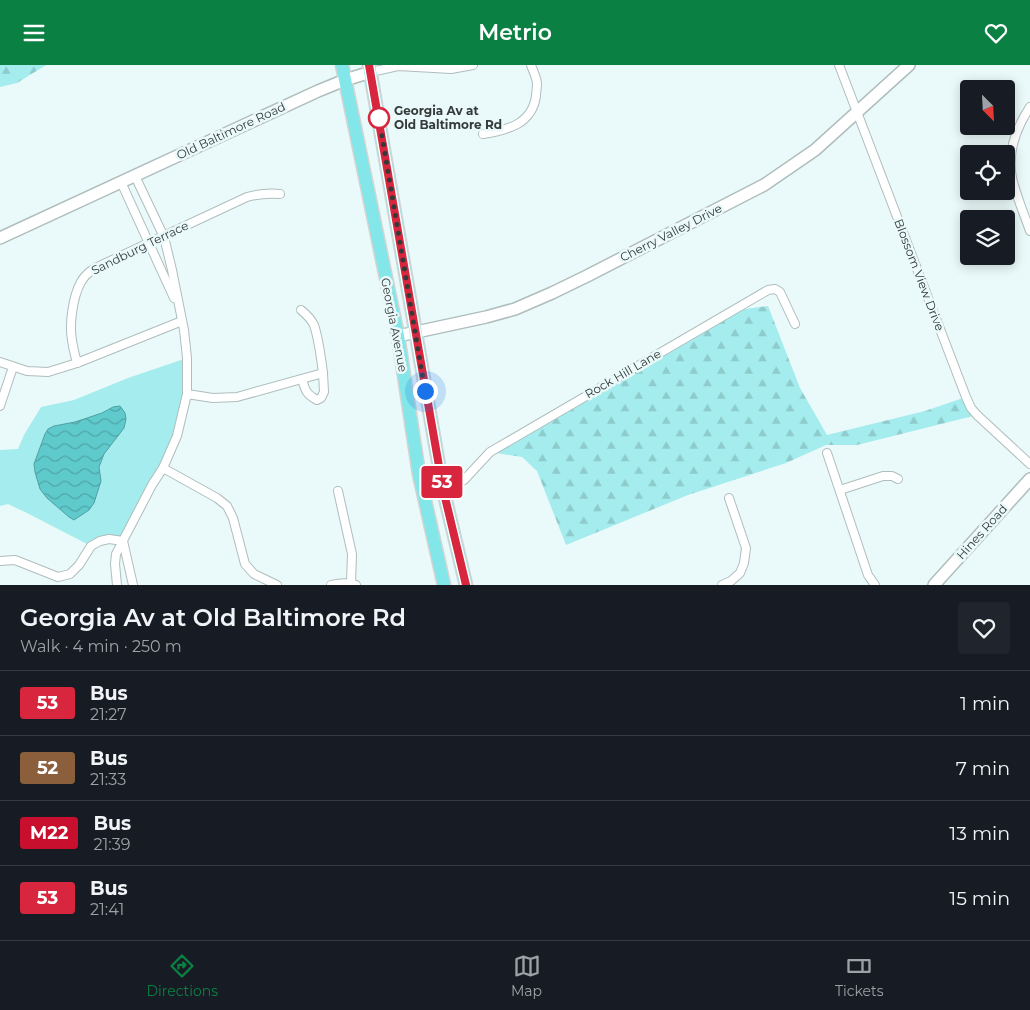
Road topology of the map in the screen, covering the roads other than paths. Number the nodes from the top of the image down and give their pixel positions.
1 (342, 65) edge
2 (473, 65) edge
3 (531, 65) edge
4 (839, 65) edge
5 (909, 65) edge
6 (370, 68) edge
7 (345, 80) junction
8 (1030, 107) edge
9 (857, 113) junction
10 (483, 134) dead end
11 (135, 175) junction
12 (121, 182) junction
13 (280, 194) dead end
14 (1030, 231) edge
15 (164, 237) junction
16 (0, 238) edge
17 (149, 243) junction
18 (178, 305) junction
19 (301, 310) dead end
20 (182, 321) junction
21 (795, 324) dead end
22 (415, 332) junction
23 (398, 336) junction
24 (0, 362) edge
25 (77, 363) junction
26 (13, 367) junction
27 (323, 373) junction
28 (302, 379) junction
29 (187, 393) junction
30 (0, 407) edge
31 (827, 453) dead end
32 (1030, 464) edge
33 (164, 468) junction
34 (898, 479) dead end
35 (1030, 479) edge
36 (443, 489) junction
37 (840, 490) junction
38 (338, 491) dead end
39 (728, 498) dead end
40 (123, 541) junction
41 (0, 561) edge
42 (353, 584) edge
43 (117, 585) edge
44 (133, 585) edge
45 (277, 585) edge
46 (331, 585) edge
47 (444, 585) edge
48 (466, 585) edge
49 (722, 585) edge
50 (875, 585) edge
51 (934, 585) edge

1 - 7 main road, Georgia Avenue
2 - 6 street, Old Baltimore Road
3 - 10 street
4 - 9 street, Blossom View Drive
5 - 9 street, Cherry Valley Drive
6 - 7 street, Old Baltimore Road
6 - 22 main road, Georgia Avenue
7 - 11 street, Old Baltimore Road
7 - 23 main road, Georgia Avenue
8 - 14 street
9 - 22 street, Cherry Valley Drive
9 - 32 street, Blossom View Drive
11 - 12 street, Old Baltimore Road
11 - 15 street
12 - 16 street, Old Baltimore Road
12 - 17 street
13 - 15 street, Sandburg Terrace
15 - 17 street, Sandburg Terrace
15 - 18 street
17 - 18 street
17 - 25 street, Sandburg Terrace
18 - 20 street
19 - 27 street
20 - 25 street
20 - 29 street
21 - 36 street, Rock Hill Lane
22 - 23 street, Cherry Valley Drive
22 - 36 main road, Georgia Avenue
23 - 47 main road, Georgia Avenue
24 - 26 street
25 - 26 street
26 - 30 street
27 - 28 street
27 - 28 street
28 - 29 street
29 - 33 street
31 - 37 street
33 - 40 street
33 - 45 street
34 - 37 street
35 - 51 street, Hines Road
36 - 48 main road, Georgia Avenue
37 - 50 street
38 - 42 street
39 - 49 street
40 - 41 street
40 - 43 street
40 - 44 street
42 - 46 street

